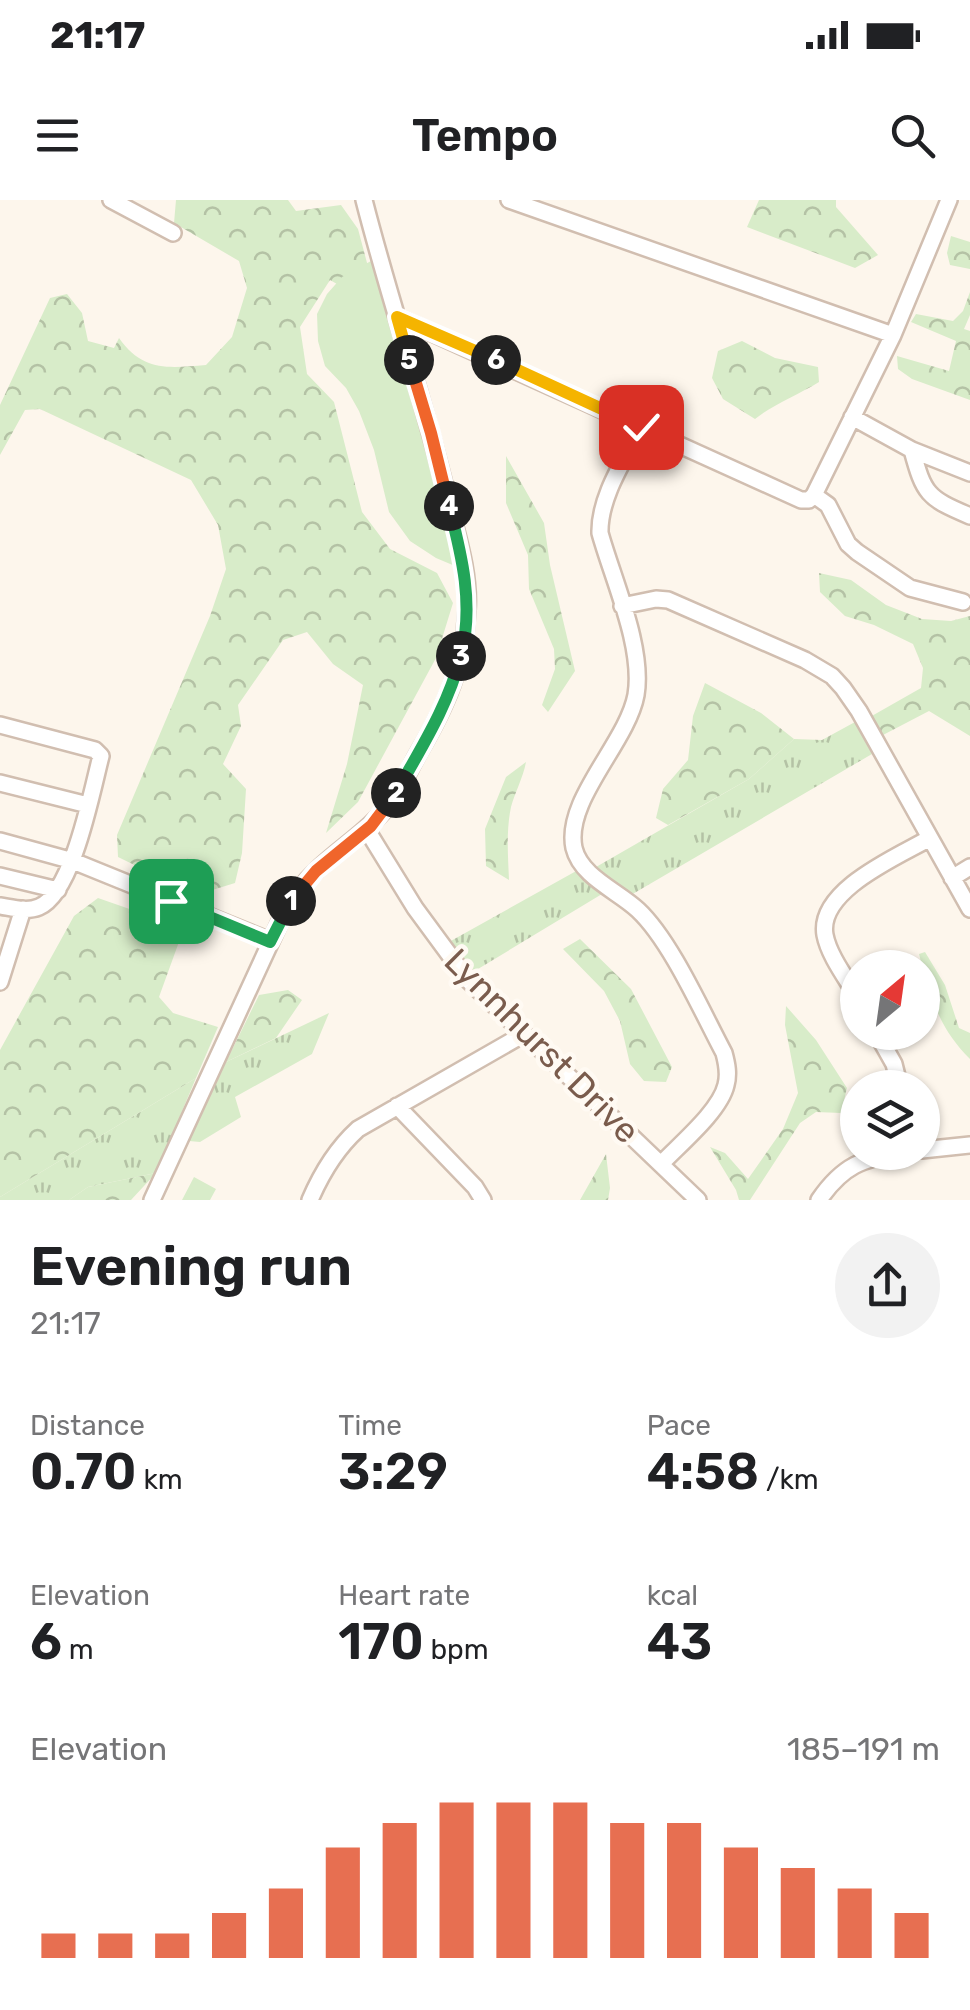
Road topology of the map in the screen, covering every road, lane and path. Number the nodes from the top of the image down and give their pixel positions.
1 (111, 200) edge
2 (367, 200) edge
3 (509, 200) edge
4 (949, 200) edge
5 (173, 233) dead end
6 (397, 317) junction
7 (893, 336) junction
8 (852, 417) junction
9 (641, 427) junction
10 (912, 450) junction
11 (970, 473) edge
12 (810, 498) junction
13 (970, 516) edge
14 (963, 602) dead end
15 (622, 606) junction
16 (0, 725) edge
17 (0, 782) edge
18 (88, 806) junction
19 (366, 830) junction
20 (930, 838) junction
21 (0, 841) edge
22 (72, 861) junction
23 (970, 868) edge
24 (0, 876) edge
25 (952, 878) junction
26 (58, 890) junction
27 (0, 906) edge
28 (970, 909) edge
29 (23, 910) junction
30 (270, 942) junction
31 (840, 966) edge
32 (0, 982) edge
33 (524, 1034) junction
34 (398, 1106) junction
35 (970, 1145) edge
36 (940, 1148) edge
37 (660, 1164) junction
38 (844, 1170) edge
39 (152, 1200) edge
40 (310, 1200) edge
41 (483, 1200) edge
42 (698, 1200) edge
43 (819, 1200) edge

1 - 5 street
2 - 6 street
3 - 7 street
4 - 7 street
6 - 9 street
6 - 19 street
7 - 8 street
8 - 10 street
8 - 12 street
9 - 12 street
9 - 15 street
10 - 11 street
10 - 13 street
12 - 14 street
15 - 20 street
15 - 37 street
16 - 18 street
17 - 18 street
18 - 22 street
19 - 30 street
19 - 33 street, Lynnhurst Drive
20 - 25 street
20 - 31 street
21 - 22 street
22 - 26 street
22 - 30 street
23 - 25 street
24 - 26 street
25 - 28 street
26 - 29 street
27 - 29 street
29 - 32 street
30 - 39 street
33 - 34 street
33 - 37 street, Lynnhurst Drive
34 - 40 street
34 - 41 street
35 - 36 street
37 - 42 street, Lynnhurst Drive
38 - 43 street

